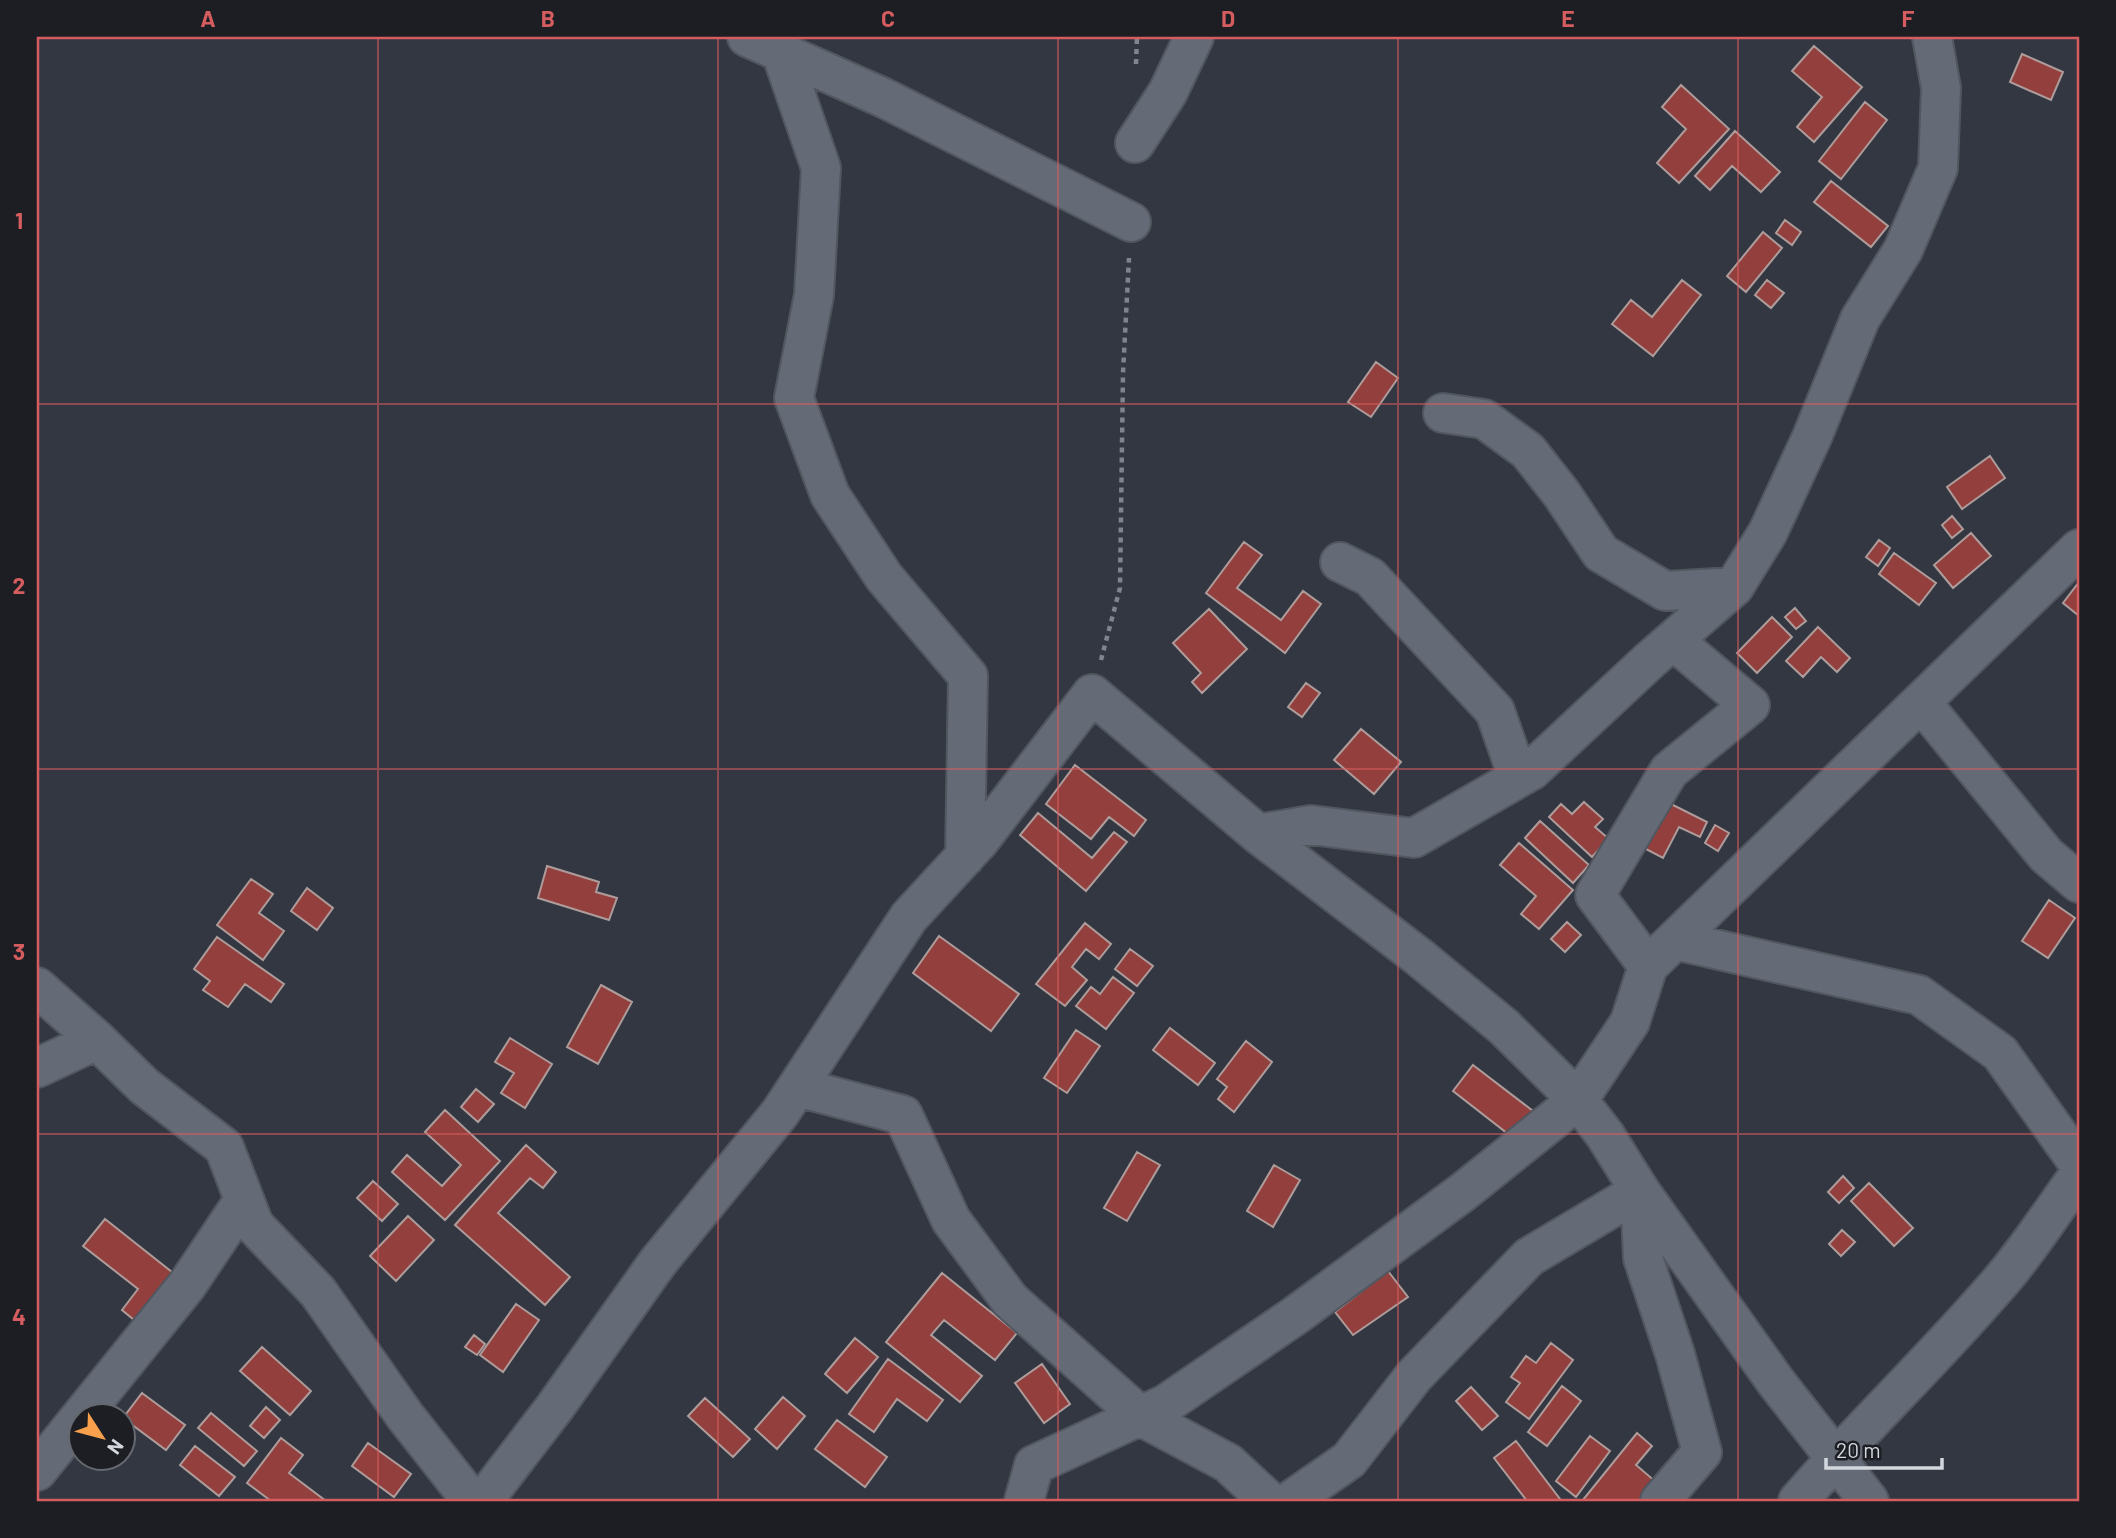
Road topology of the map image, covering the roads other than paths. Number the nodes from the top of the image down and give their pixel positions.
1 (1194, 37) edge
2 (1932, 37) edge
3 (764, 44) edge
4 (1135, 143) dead end
5 (1131, 222) road end
6 (1443, 413) dead end
7 (2079, 549) edge
8 (1340, 562) dead end
9 (1734, 587) junction
10 (1673, 640) junction
11 (1921, 702) junction
12 (1518, 777) junction
13 (1258, 834) junction
14 (965, 857) junction
15 (2079, 883) edge
16 (1675, 940) junction
17 (1648, 966) junction
18 (37, 987) edge
19 (97, 1040) junction
20 (37, 1068) edge
21 (797, 1087) junction
22 (1578, 1100) junction
23 (2079, 1164) edge
24 (2079, 1175) edge
25 (1640, 1191) junction
26 (244, 1200) junction
27 (1140, 1416) junction
28 (1835, 1458) junction
29 (37, 1471) edge
30 (472, 1501) edge
31 (483, 1501) edge
32 (1024, 1501) edge
33 (1269, 1501) edge
34 (1290, 1501) edge
35 (1660, 1501) edge
36 (1798, 1501) edge
37 (1869, 1501) edge

1 - 4 street
2 - 9 street
3 - 5 street
3 - 14 street
6 - 9 street
7 - 11 street
8 - 12 street
9 - 10 street
10 - 12 street
10 - 17 street
11 - 15 street
11 - 16 street
12 - 13 street
13 - 14 street
13 - 22 street
14 - 21 street
16 - 17 street
16 - 23 street
17 - 22 street
18 - 19 street
19 - 20 street
19 - 26 street
21 - 27 street
21 - 31 street
22 - 25 street
22 - 27 street
24 - 28 street
25 - 28 street
25 - 34 street
25 - 35 street
26 - 29 street
26 - 30 street
27 - 32 street
27 - 33 street
28 - 36 street
28 - 37 street

